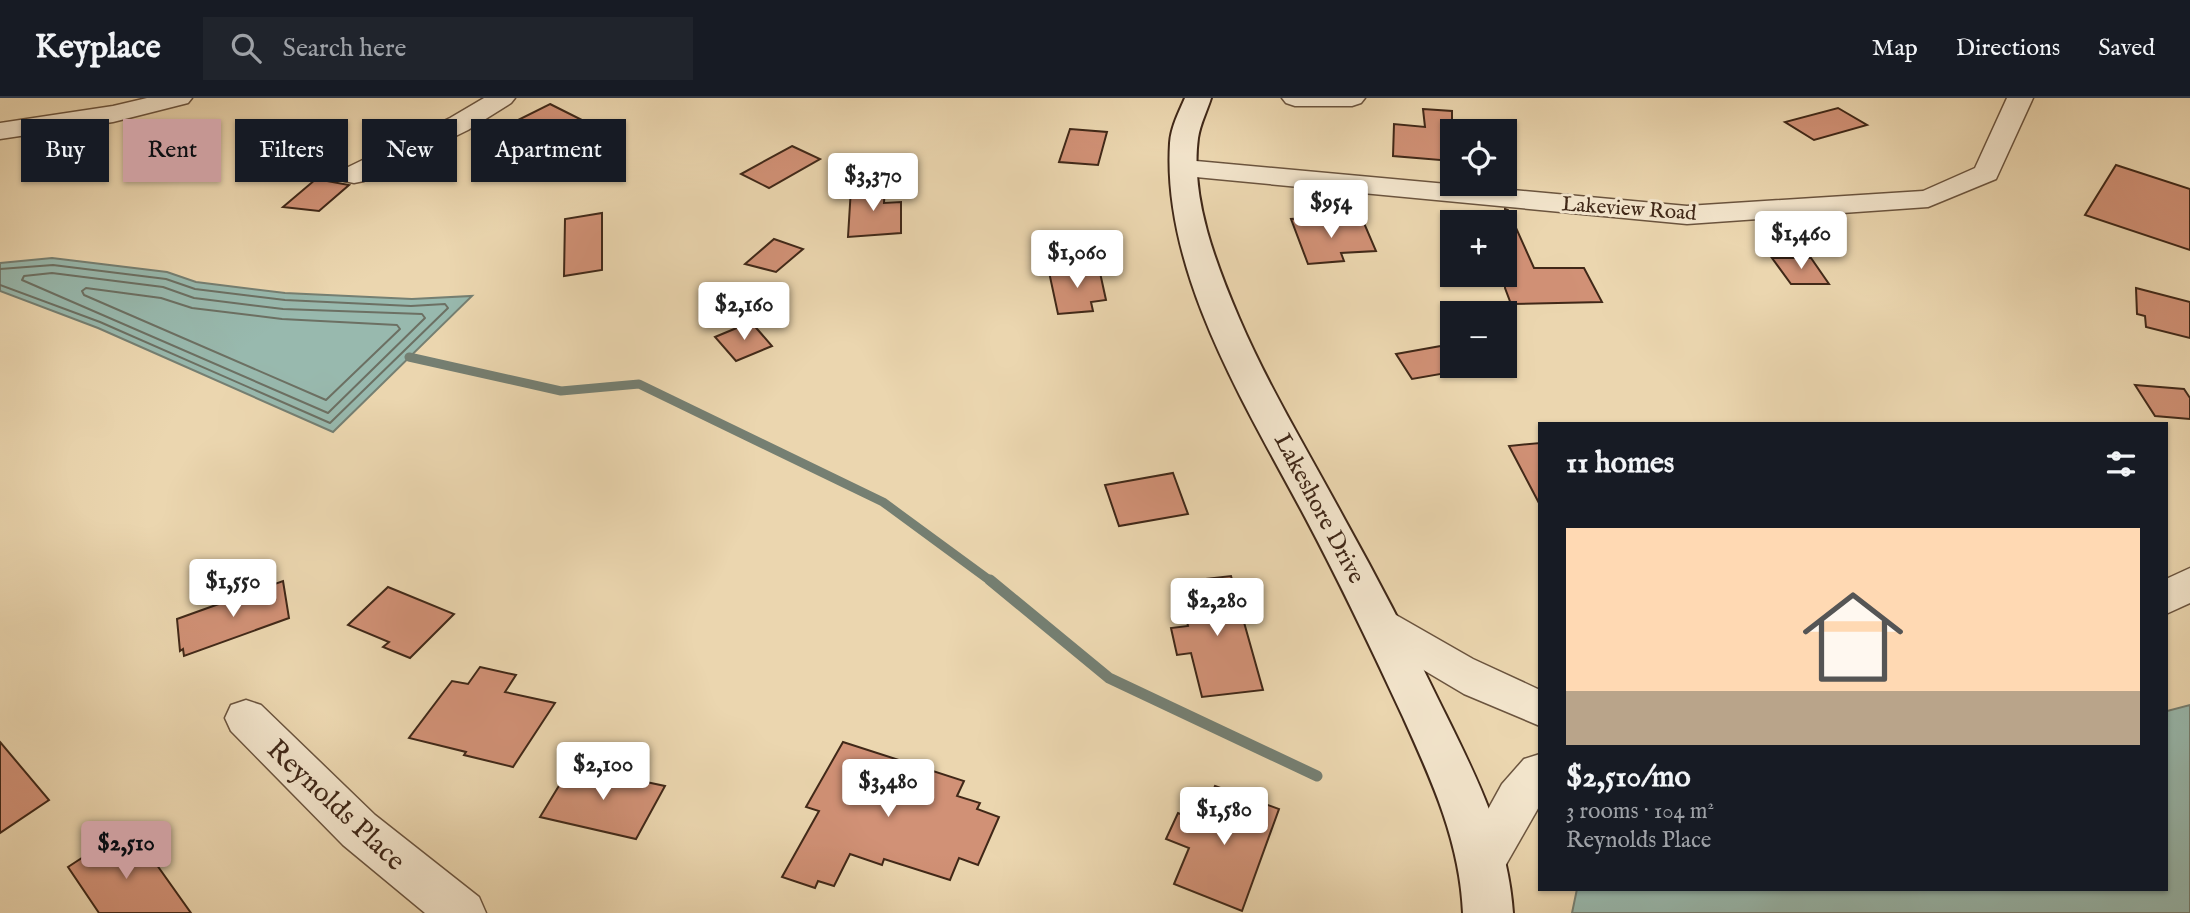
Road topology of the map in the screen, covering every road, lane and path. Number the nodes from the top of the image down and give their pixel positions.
1 (179, 98) edge
2 (502, 98) edge
3 (1198, 98) edge
4 (1295, 98) edge
5 (1352, 98) edge
6 (2020, 98) edge
7 (0, 131) edge
8 (1185, 168) junction
9 (354, 175) dead end
10 (2190, 583) edge
11 (2168, 598) edge
12 (1382, 626) junction
13 (1538, 707) edge
14 (246, 718) dead end
15 (1538, 775) edge
16 (1483, 860) junction
17 (463, 913) edge
18 (1488, 913) edge

1 - 7 street
2 - 9 street
3 - 8 street, Lakeshore Drive
4 - 5 street
6 - 8 street, Lakeview Road
8 - 12 street, Lakeshore Drive
10 - 11 street
12 - 13 street
12 - 16 street, Lakeshore Drive
14 - 17 street, Reynolds Place
15 - 16 street
16 - 18 street, Lakeshore Drive

